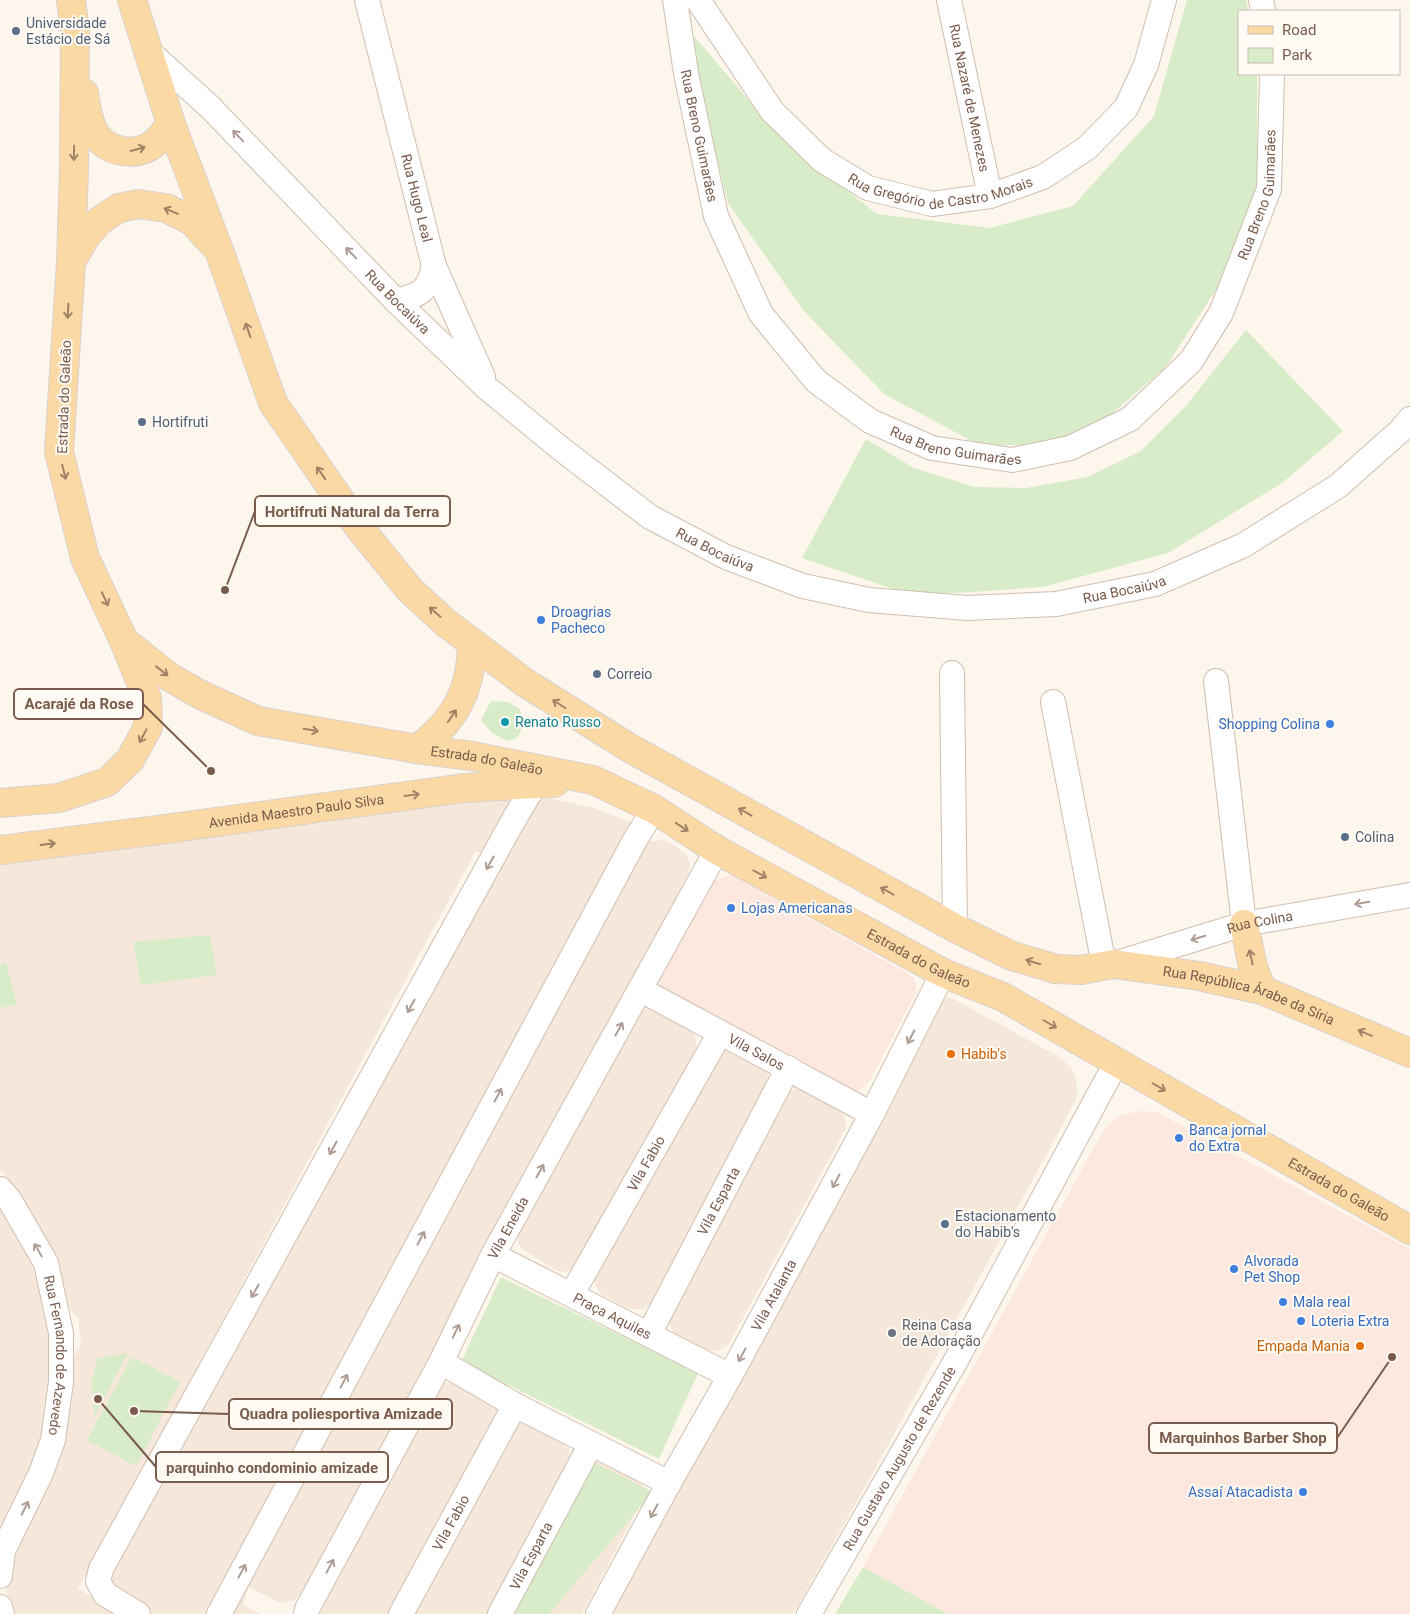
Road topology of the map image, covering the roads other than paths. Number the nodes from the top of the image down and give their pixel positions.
1 (71, 0) edge
2 (132, 0) edge
3 (367, 0) edge
4 (675, 0) edge
5 (698, 0) edge
6 (949, 0) edge
7 (1164, 0) edge
8 (75, 32) junction
9 (148, 51) junction
10 (1272, 75) edge
11 (171, 124) junction
12 (990, 196) junction
13 (220, 253) junction
14 (71, 262) junction
15 (434, 266) junction
16 (396, 301) junction
17 (487, 388) junction
18 (1410, 419) edge
19 (124, 641) junction
20 (472, 643) junction
21 (952, 673) dead end
22 (1216, 681) dead end
23 (1052, 702) dead end
24 (417, 749) junction
25 (593, 780) junction
26 (535, 784) junction
27 (0, 804) edge
28 (654, 809) junction
29 (0, 850) edge
30 (717, 850) junction
31 (1410, 895) edge
32 (1244, 924) junction
33 (954, 928) junction
34 (1100, 966) junction
35 (943, 973) junction
36 (641, 990) junction
37 (1262, 990) junction
38 (720, 1033) junction
39 (1410, 1053) edge
40 (1116, 1063) junction
41 (788, 1068) junction
42 (872, 1114) junction
43 (0, 1189) edge
44 (1410, 1230) edge
45 (493, 1255) junction
46 (572, 1294) junction
47 (649, 1334) junction
48 (441, 1362) junction
49 (730, 1376) junction
50 (515, 1405) junction
51 (591, 1444) junction
52 (669, 1483) junction
53 (1, 1552) edge
54 (0, 1576) edge
55 (0, 1607) edge
56 (307, 1612) edge
57 (2, 1614) edge
58 (138, 1614) edge
59 (219, 1614) edge
60 (401, 1614) edge
61 (500, 1614) edge
62 (598, 1614) edge
63 (809, 1614) edge

1 - 8 main road, Estrada do Galeão
2 - 9 main road
3 - 15 street, Rua Hugo Leal
4 - 10 street, Rua Breno Guimarães
5 - 12 street, Rua Gregório de Castro Morais
6 - 12 street, Rua Nazaré de Menezes
7 - 12 street, Rua Gregório de Castro Morais
8 -> 11 main road
8 -> 14 main road, Estrada do Galeão
9 - 11 main road
16 -> 9 street, Rua Bocaiúva
11 - 13 main road
13 -> 14 main road
20 -> 13 main road
14 -> 19 main road, Estrada do Galeão
15 - 16 street
15 - 17 street, Rua Hugo Leal
16 - 17 street, Rua Bocaiúva
17 - 18 street, Rua Bocaiúva
19 -> 24 main road, Estrada do Galeão
19 -> 27 main road
24 -> 20 main road
33 -> 20 main road
21 - 33 street
22 - 32 street
23 - 34 street
24 - 25 main road, Estrada do Galeão
25 - 26 main road, Avenida Maestro Paulo Silva
25 - 28 main road, Estrada do Galeão
29 -> 26 main road, Avenida Maestro Paulo Silva
26 -> 58 street
28 -> 30 main road, Estrada do Galeão
59 -> 28 street
30 -> 35 main road, Estrada do Galeão
30 - 36 street, Vila Eneida
31 -> 32 street, Rua Colina
32 -> 34 street, Rua Colina
37 -> 32 main road
34 -> 33 main road
34 - 37 main road, Rua República Árabe da Síria
35 -> 40 main road, Estrada do Galeão
35 -> 42 street, Vila Atalanta
36 - 38 street, Vila Salos
45 -> 36 street, Vila Eneida
39 -> 37 main road, Rua República Árabe da Síria
38 - 41 street, Vila Salos
38 - 46 street, Vila Fabio
40 -> 44 main road, Estrada do Galeão
40 - 63 street, Rua Gustavo Augusto de Rezende
41 - 42 street, Vila Salos
41 - 47 street, Vila Esparta
42 -> 49 street, Vila Atalanta
53 -> 43 street, Rua Fernando de Azevedo
45 - 46 street, Praça Aquiles
48 -> 45 street, Vila Eneida
46 - 47 street, Praça Aquiles
47 - 49 street, Praça Aquiles
48 - 50 street
56 -> 48 street, Vila Eneida
49 - 52 street, Vila Atalanta
50 - 51 street
50 - 60 street, Vila Fabio
51 - 52 street
51 - 61 street, Vila Esparta
52 -> 62 street, Vila Atalanta
53 - 54 street
55 - 57 street

